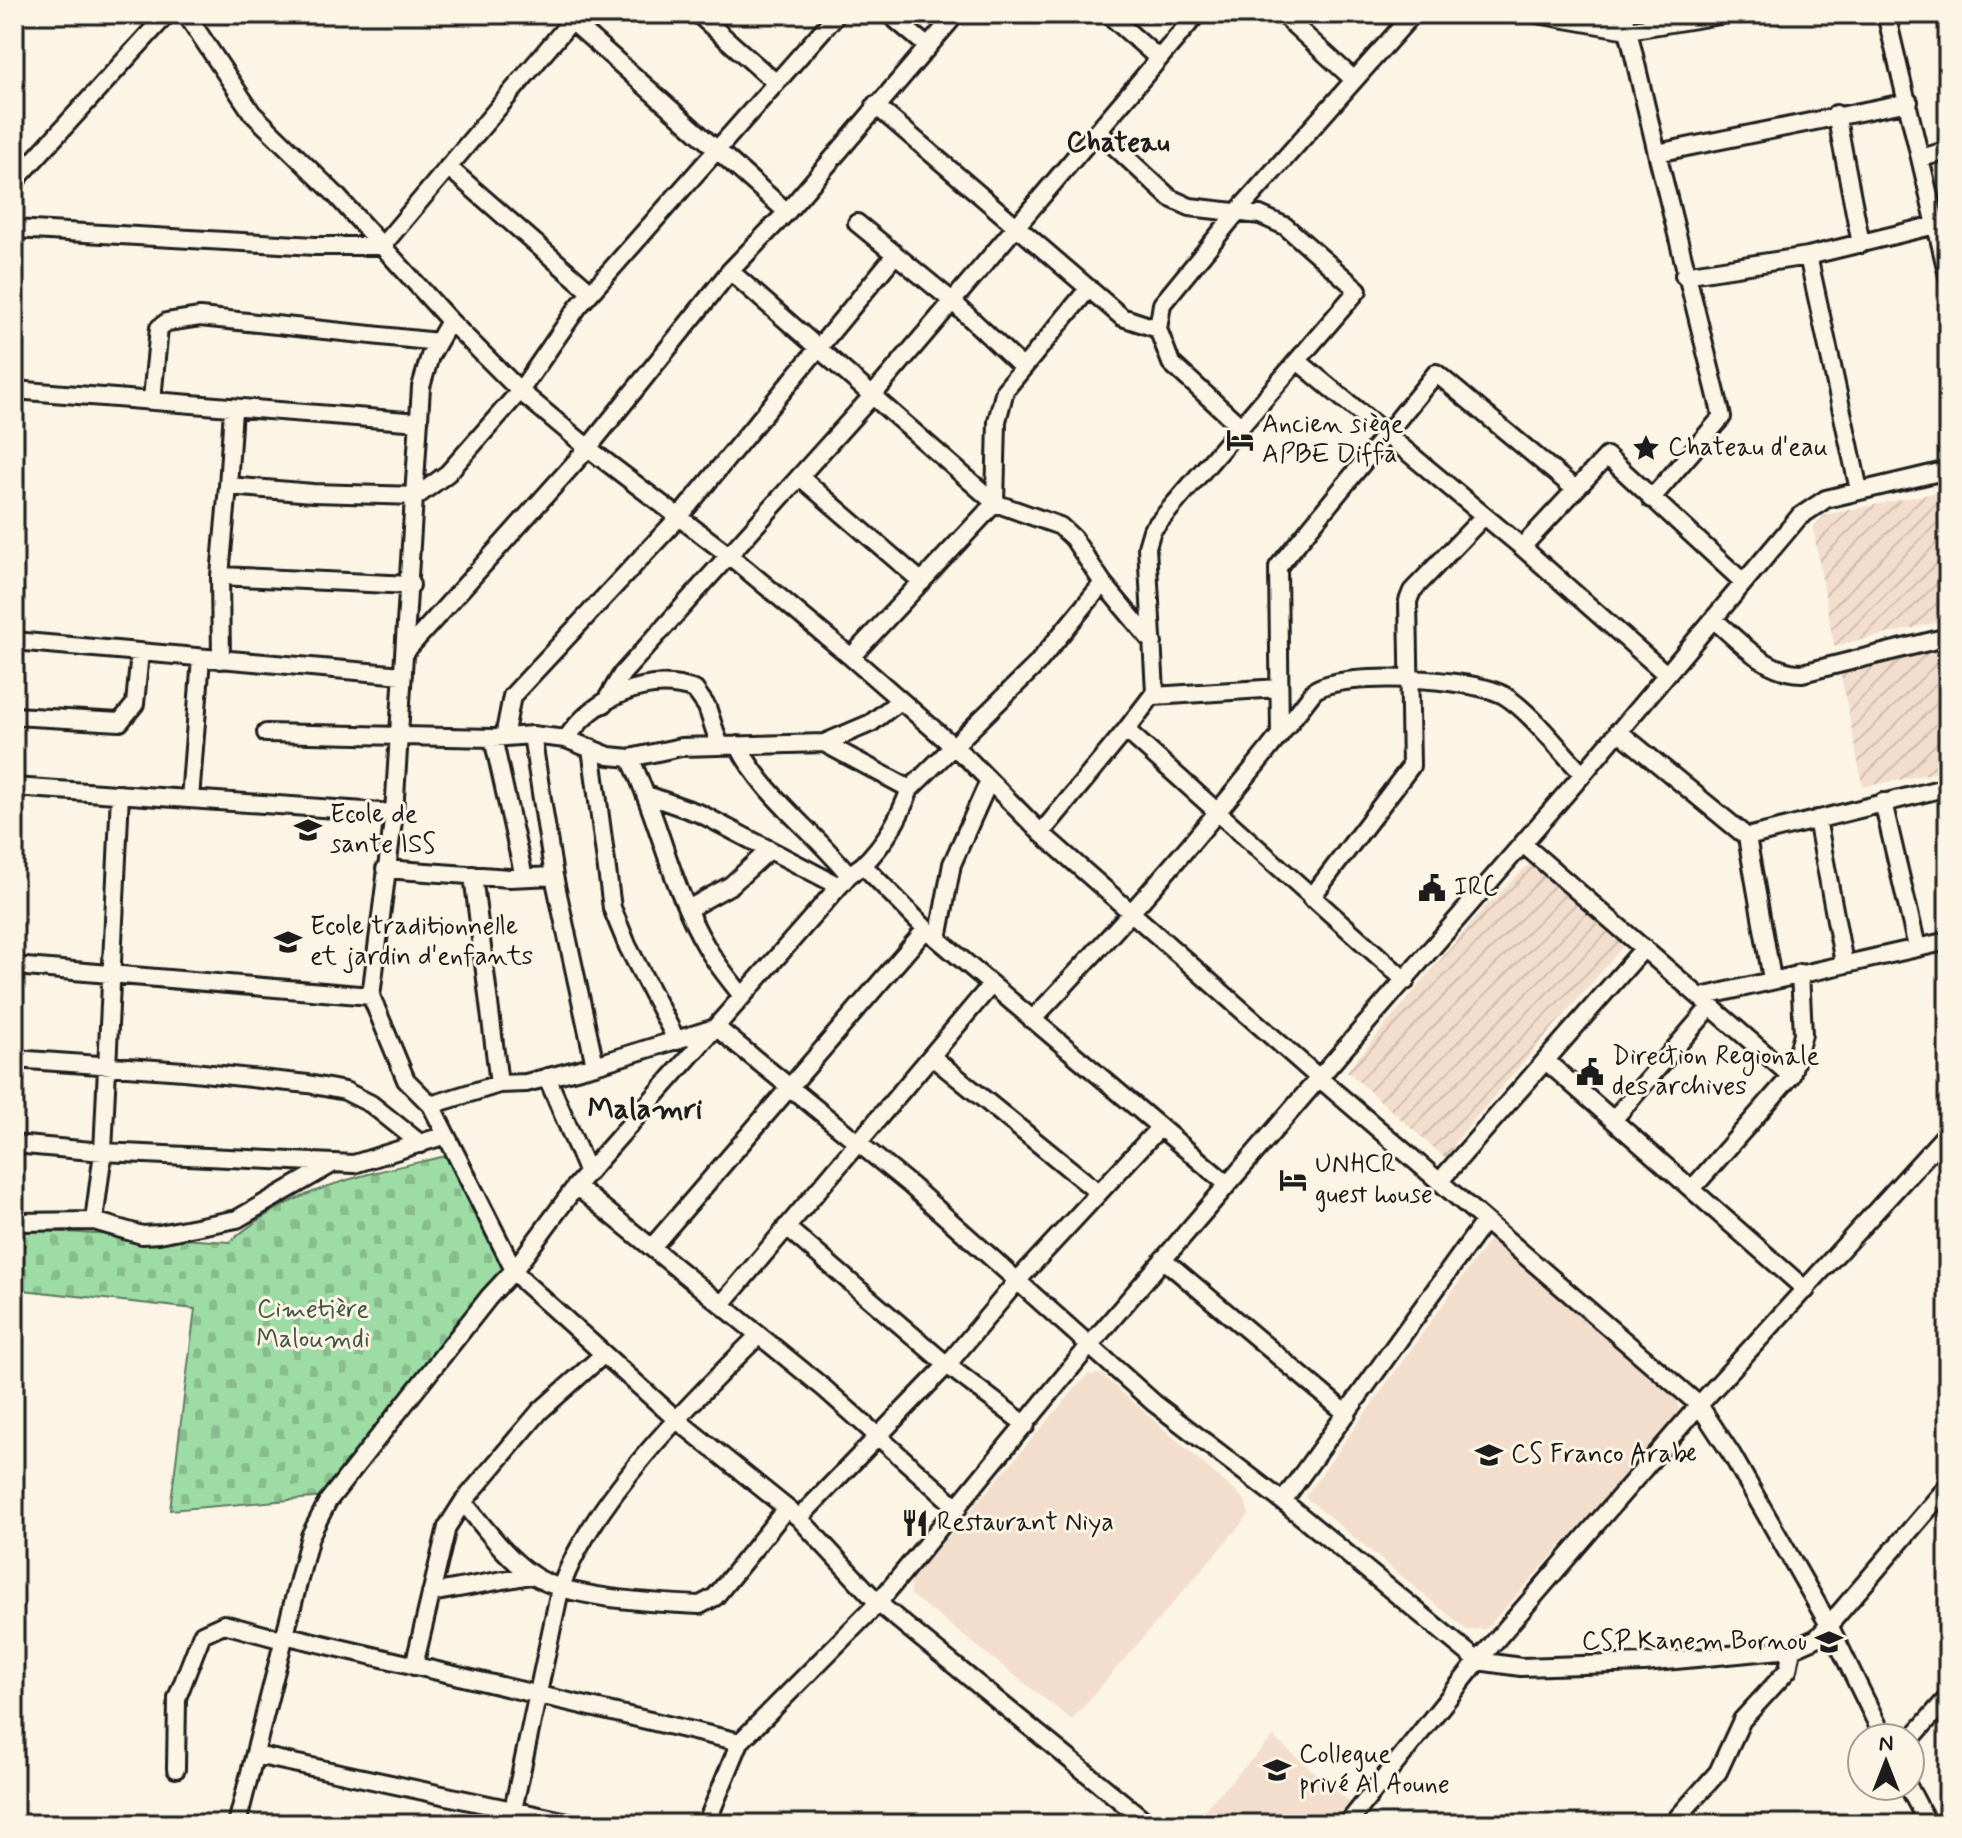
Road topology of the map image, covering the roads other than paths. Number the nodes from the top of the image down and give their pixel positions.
1 (167, 14) edge
2 (186, 14) edge
3 (698, 14) edge
4 (837, 14) edge
5 (889, 14) edge
6 (956, 14) edge
7 (1108, 14) edge
8 (1197, 14) edge
9 (1282, 14) edge
10 (1413, 14) edge
11 (1537, 14) edge
12 (1726, 14) edge
13 (1886, 14) edge
14 (570, 16) edge
15 (1626, 22) edge
16 (928, 47) junction
17 (1158, 58) junction
18 (1352, 78) junction
19 (776, 83) junction
20 (1909, 102) junction
21 (875, 105) junction
22 (1836, 114) junction
23 (1098, 131) junction
24 (1948, 150) edge
25 (716, 152) junction
26 (1657, 153) junction
27 (1922, 158) junction
28 (448, 167) junction
29 (14, 182) edge
30 (1238, 211) junction
31 (787, 212) junction
32 (857, 223) dead end
33 (1943, 223) edge
34 (1017, 225) junction
35 (14, 229) edge
36 (1861, 244) junction
37 (382, 246) junction
38 (895, 255) junction
39 (1808, 256) junction
40 (730, 271) junction
41 (1684, 275) junction
42 (1948, 276) edge
43 (1089, 288) junction
44 (591, 292) junction
45 (951, 300) junction
46 (450, 321) junction
47 (1158, 329) junction
48 (438, 342) junction
49 (820, 347) junction
50 (1299, 362) junction
51 (1023, 368) junction
52 (14, 390) edge
53 (520, 391) junction
54 (872, 396) junction
55 (152, 399) junction
56 (233, 409) junction
57 (419, 422) junction
58 (1239, 425) junction
59 (1384, 433) junction
60 (588, 448) junction
61 (1948, 470) edge
62 (800, 477) junction
63 (228, 486) junction
64 (1575, 489) junction
65 (1859, 490) junction
66 (417, 496) junction
67 (1651, 499) junction
68 (995, 503) junction
69 (1484, 516) junction
70 (679, 517) junction
71 (1522, 547) junction
72 (730, 556) junction
73 (220, 576) junction
74 (1742, 581) junction
75 (922, 582) junction
76 (1103, 583) junction
77 (411, 585) junction
78 (1713, 619) junction
79 (1948, 637) edge
80 (14, 641) edge
81 (1153, 643) junction
82 (406, 651) junction
83 (140, 652) junction
84 (851, 657) junction
85 (201, 658) junction
86 (221, 660) junction
87 (1666, 674) junction
88 (403, 675) junction
89 (1410, 678) junction
90 (1279, 688) junction
91 (1154, 696) junction
92 (898, 702) junction
93 (604, 704) junction
94 (14, 716) edge
95 (1126, 730) junction
96 (1618, 731) junction
97 (266, 733) dead end
98 (532, 735) junction
99 (1280, 735) junction
100 (399, 737) junction
101 (498, 737) junction
102 (566, 739) junction
103 (824, 743) junction
104 (738, 745) junction
105 (720, 746) junction
106 (951, 746) junction
107 (591, 748) junction
108 (630, 758) junction
109 (1583, 774) junction
110 (989, 781) junction
111 (14, 787) edge
112 (1948, 787) edge
113 (910, 789) junction
114 (120, 794) junction
115 (647, 795) junction
116 (190, 799) junction
117 (1883, 802) junction
118 (394, 813) junction
119 (1217, 816) junction
120 (1817, 819) junction
121 (1041, 833) junction
122 (1747, 837) junction
123 (1523, 844) junction
124 (767, 852) junction
125 (385, 869) junction
126 (473, 875) junction
127 (554, 876) junction
128 (850, 876) junction
129 (524, 877) junction
130 (1311, 898) junction
131 (688, 909) junction
132 (1133, 914) junction
133 (932, 934) junction
134 (1948, 941) edge
135 (1917, 947) junction
136 (1644, 948) junction
137 (1844, 963) junction
138 (14, 966) edge
139 (114, 972) junction
140 (1800, 973) junction
141 (1772, 979) junction
142 (1406, 981) junction
143 (991, 985) junction
144 (371, 996) junction
145 (742, 996) junction
146 (1706, 1002) junction
147 (1032, 1020) junction
148 (717, 1028) junction
149 (677, 1041) junction
150 (931, 1056) junction
151 (14, 1059) edge
152 (1546, 1061) junction
153 (107, 1065) junction
154 (595, 1065) junction
155 (1791, 1076) junction
156 (547, 1077) junction
157 (1319, 1078) junction
158 (499, 1084) junction
159 (792, 1089) junction
160 (431, 1105) junction
161 (1613, 1120) junction
162 (1159, 1128) junction
163 (1948, 1132) edge
164 (446, 1135) junction
165 (857, 1142) junction
166 (14, 1144) edge
167 (421, 1144) junction
168 (103, 1152) junction
169 (335, 1163) junction
170 (588, 1173) junction
171 (1439, 1182) junction
172 (1227, 1184) junction
173 (576, 1186) junction
174 (1692, 1189) junction
175 (1099, 1193) junction
176 (94, 1221) junction
177 (14, 1222) edge
178 (1484, 1222) junction
179 (786, 1227) junction
180 (652, 1247) junction
181 (1163, 1259) junction
182 (514, 1270) junction
183 (1018, 1280) junction
184 (1806, 1290) junction
185 (722, 1304) junction
186 (759, 1335) junction
187 (1089, 1346) junction
188 (604, 1354) junction
189 (947, 1365) junction
190 (1699, 1405) junction
191 (1347, 1414) junction
192 (677, 1420) junction
193 (1026, 1425) junction
194 (877, 1434) junction
195 (1948, 1486) edge
196 (1283, 1501) junction
197 (463, 1502) junction
198 (958, 1508) junction
199 (792, 1513) junction
200 (531, 1575) junction
201 (560, 1590) junction
202 (431, 1593) junction
203 (878, 1603) junction
204 (1829, 1625) junction
205 (284, 1638) junction
206 (1792, 1649) junction
207 (1478, 1661) junction
208 (414, 1666) junction
209 (538, 1692) junction
210 (1948, 1697) edge
211 (1876, 1722) edge
212 (1926, 1722) edge
213 (740, 1742) junction
214 (256, 1755) junction
215 (176, 1769) dead end
216 (1916, 1802) edge
217 (512, 1816) edge
218 (237, 1824) edge
219 (577, 1824) edge
220 (706, 1824) edge
221 (1149, 1824) edge
222 (1347, 1824) edge
223 (1672, 1824) edge
224 (1928, 1824) edge

1 - 29 street
2 - 37 street
3 - 19 street
4 - 19 street
5 - 16 street
6 - 16 street
7 - 17 street
8 - 17 street
9 - 18 street
10 - 18 street
11 - 15 street
12 - 15 street
13 - 20 street
14 - 25 street
14 - 28 street
15 - 26 street
16 - 21 street
17 - 23 street
18 - 30 street
19 - 25 street
20 - 22 street
20 - 27 street
21 - 31 street
21 - 34 street
22 - 26 street
22 - 36 street
23 - 30 street
23 - 34 street
24 - 27 street
25 - 31 street
25 - 44 street
26 - 41 street
27 - 33 street
28 - 37 street
28 - 44 street
30 - 47 street
30 - 50 street
31 - 40 street
32 - 38 street
33 - 36 street
33 - 42 street
34 - 43 street
34 - 45 street
35 - 37 street
36 - 39 street
37 - 46 street
38 - 45 street
38 - 49 street
39 - 41 street
39 - 65 street
40 - 49 street
40 - 60 street
41 - 67 street
43 - 47 street
43 - 51 street
44 - 53 street
45 - 51 street
45 - 54 street
46 - 48 street
46 - 53 street
47 - 58 street
48 - 55 street
48 - 57 street
49 - 54 street
49 - 70 street
50 - 58 street
50 - 59 street
51 - 68 street
52 - 55 street
53 - 60 street
53 - 66 street
54 - 62 street
54 - 68 street
55 - 56 street
56 - 57 street
56 - 63 street
57 - 66 street
58 - 81 street
59 - 64 street
59 - 69 street
59 - 90 street
60 - 70 street
60 - 82 street
61 - 65 street
62 - 72 street
62 - 75 street
63 - 66 street
63 - 73 street
64 - 67 street
64 - 71 street
65 - 74 street
66 - 77 street
67 - 74 street
68 - 75 street
68 - 76 street
69 - 71 street
69 - 89 street
70 - 72 street
70 - 101 street
71 - 87 street
72 - 84 street
72 - 93 street
73 - 77 street
73 - 86 street
74 - 78 street
75 - 84 street
76 - 81 street
76 - 106 street
77 - 82 street
78 - 79 street
78 - 87 street
80 - 83 street
81 - 91 street
82 - 88 street
83 - 85 street
83 - 94 street
84 - 92 street
85 - 86 street
85 - 116 street
86 - 88 street
87 - 96 street
88 - 100 street
89 - 99 street
89 - 109 street
89 - 130 street
90 - 91 street
90 - 99 street
91 - 95 street
92 - 103 street
92 - 106 street
93 - 102 street
93 - 105 street
95 - 119 street
95 - 121 street
96 - 109 street
96 - 122 street
97 - 100 street
98 - 101 street
98 - 102 street
98 - 127 street
99 - 119 street
100 - 101 street
100 - 118 street
101 - 129 street
102 - 107 street
103 - 104 street
103 - 113 street
104 - 105 street
104 - 128 street
105 - 108 street
106 - 110 street
106 - 113 street
107 - 108 street
107 - 149 street
108 - 115 street
109 - 123 street
110 - 121 street
110 - 133 street
111 - 114 street
112 - 117 street
113 - 128 street
114 - 116 street
114 - 139 street
115 - 124 street
115 - 131 street
116 - 118 street
117 - 120 street
117 - 135 street
118 - 125 street
119 - 130 street
119 - 132 street
120 - 122 street
120 - 137 street
121 - 132 street
122 - 141 street
123 - 136 street
123 - 142 street
124 - 128 street
124 - 131 street
125 - 126 street
125 - 144 street
126 - 129 street
126 - 158 street
127 - 129 street
127 - 154 street
128 - 133 street
128 - 145 street
130 - 142 street
131 - 145 street
132 - 147 street
132 - 157 street
133 - 143 street
133 - 159 street
134 - 135 street
135 - 137 street
136 - 146 street
136 - 152 street
137 - 140 street
138 - 139 street
139 - 144 street
139 - 153 street
140 - 141 street
140 - 155 street
141 - 146 street
142 - 157 street
143 - 147 street
143 - 150 street
144 - 160 street
145 - 148 street
146 - 155 street
146 - 161 street
147 - 162 street
148 - 149 street
148 - 159 street
148 - 170 street
149 - 154 street
150 - 165 street
150 - 175 street
151 - 153 street
152 - 161 street
152 - 171 street
153 - 167 street
153 - 168 street
154 - 156 street
155 - 174 street
156 - 158 street
156 - 170 street
157 - 171 street
157 - 172 street
158 - 160 street
159 - 165 street
159 - 180 street
160 - 164 street
161 - 174 street
162 - 172 street
162 - 175 street
163 - 184 street
164 - 167 street
164 - 182 street
165 - 179 street
165 - 183 street
166 - 168 street
167 - 169 street
168 - 169 street
168 - 176 street
169 - 176 street
170 - 173 street
171 - 178 street
172 - 181 street
173 - 180 street
173 - 182 street
174 - 184 street
175 - 183 street
176 - 177 street
178 - 190 street
178 - 191 street
179 - 185 street
179 - 189 street
180 - 185 street
181 - 187 street
181 - 191 street
182 - 188 street
182 - 205 street
183 - 187 street
183 - 189 street
184 - 190 street
185 - 186 street
186 - 192 street
186 - 194 street
187 - 193 street
187 - 196 street
188 - 192 street
188 - 197 street
189 - 193 street
189 - 194 street
190 - 204 street
190 - 207 street
191 - 196 street
192 - 199 street
192 - 201 street
193 - 198 street
194 - 198 street
194 - 199 street
195 - 204 street
196 - 207 street
197 - 200 street
197 - 202 street
198 - 203 street
199 - 201 street
199 - 203 street
200 - 201 street
200 - 202 street
201 - 209 street
202 - 208 street
203 - 213 street
203 - 221 street
204 - 206 street
204 - 211 street
205 - 208 street
205 - 214 street
205 - 215 street
206 - 207 street
206 - 223 street
207 - 222 street
208 - 209 street
209 - 213 street
209 - 217 street
210 - 212 street
213 - 220 street
214 - 217 street
214 - 218 street
216 - 224 street
217 - 219 street

